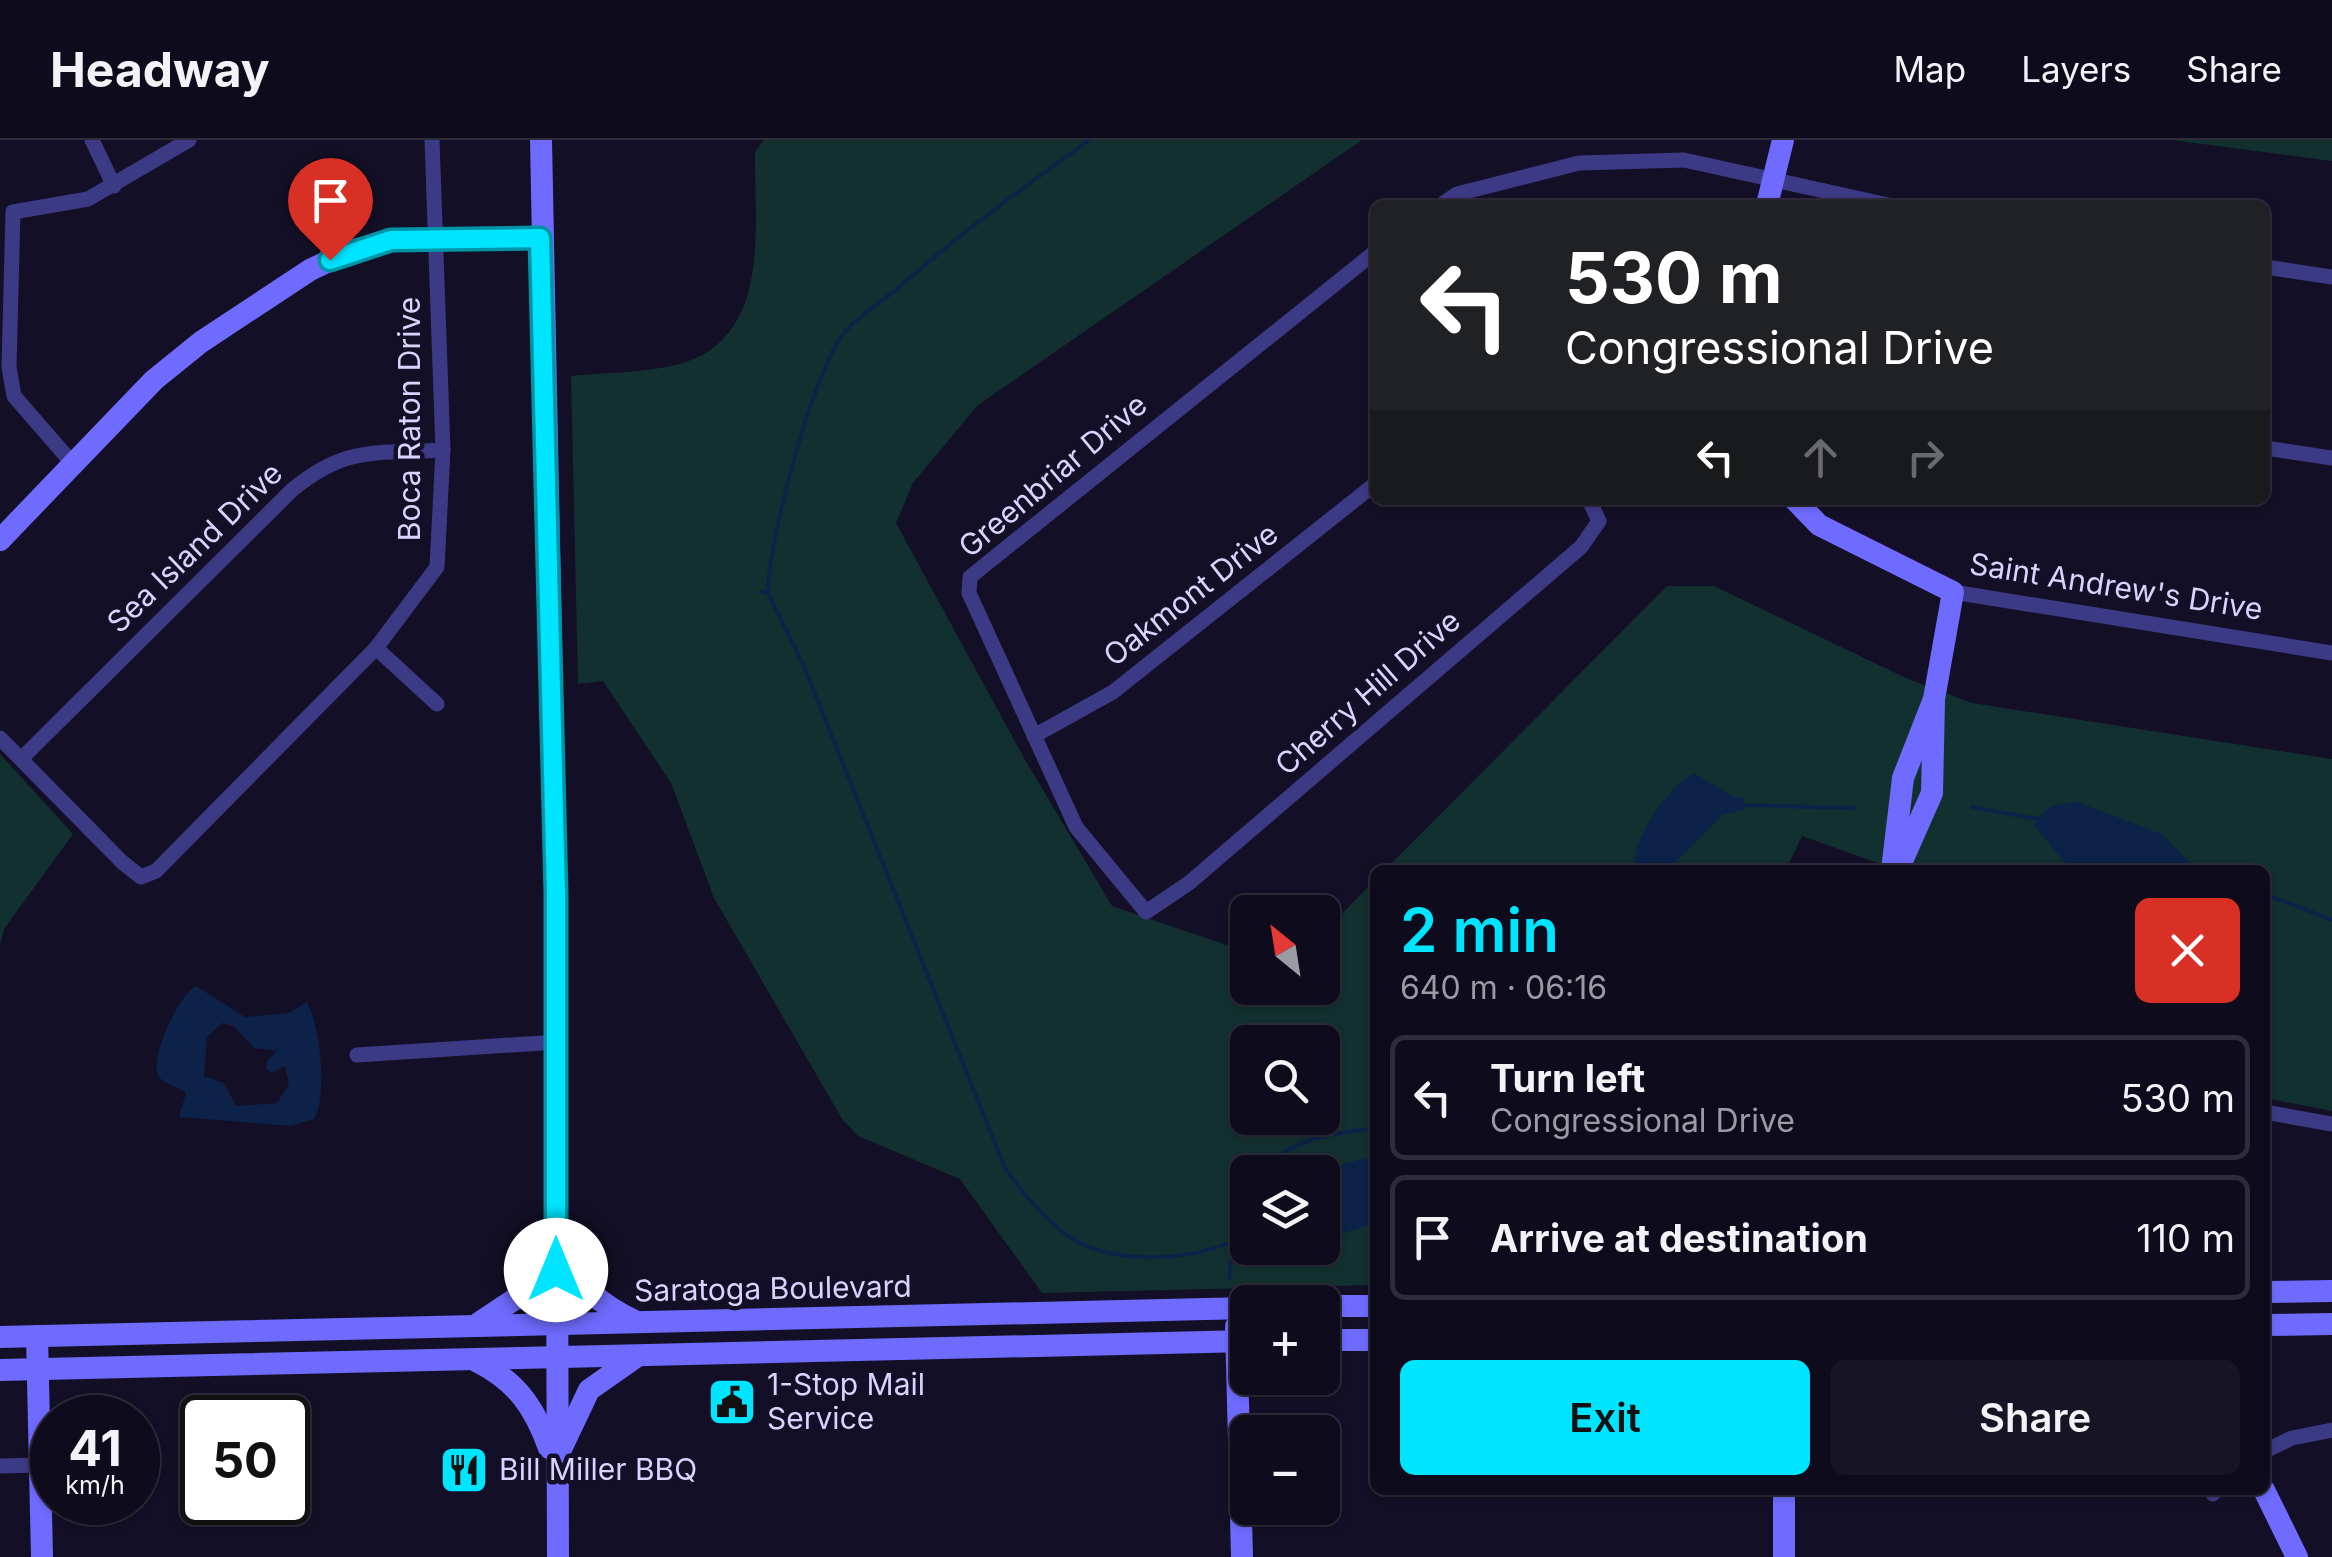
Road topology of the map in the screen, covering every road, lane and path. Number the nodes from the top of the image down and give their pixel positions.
1 (92, 140) edge
2 (189, 140) edge
3 (432, 140) edge
4 (541, 140) edge
5 (1783, 140) edge
6 (1774, 178) junction
7 (114, 186) junction
8 (1448, 200) edge
9 (1767, 200) edge
10 (1867, 200) edge
11 (540, 238) junction
12 (436, 240) junction
13 (1370, 256) edge
14 (2270, 268) edge
15 (2332, 277) edge
16 (2270, 449) edge
17 (443, 450) junction
18 (2332, 458) edge
19 (73, 464) junction
20 (1370, 488) edge
21 (1591, 505) edge
22 (1799, 505) edge
23 (0, 540) edge
24 (1954, 592) junction
25 (376, 648) junction
26 (2332, 653) edge
27 (437, 704) dead end
28 (1034, 736) junction
29 (0, 738) edge
30 (21, 759) junction
31 (1897, 865) edge
32 (1146, 912) joint
33 (558, 1042) junction
34 (356, 1054) dead end
35 (2270, 1113) edge
36 (2332, 1124) edge
37 (556, 1234) junction
38 (2332, 1290) edge
39 (2270, 1292) edge
40 (1340, 1306) edge
41 (1370, 1306) edge
42 (1230, 1308) edge
43 (638, 1322) junction
44 (556, 1324) junction
45 (2332, 1324) edge
46 (471, 1326) junction
47 (2270, 1326) edge
48 (36, 1336) junction
49 (0, 1337) edge
50 (1340, 1340) edge
51 (1370, 1340) edge
52 (1230, 1341) edge
53 (637, 1356) junction
54 (554, 1357) junction
55 (473, 1359) junction
56 (0, 1370) edge
57 (36, 1370) junction
58 (37, 1395) edge
59 (1242, 1395) edge
60 (2332, 1430) edge
61 (2270, 1449) edge
62 (30, 1465) edge
63 (0, 1466) edge
64 (556, 1477) junction
65 (1784, 1495) edge
66 (2266, 1495) edge
67 (41, 1525) edge
68 (42, 1557) edge
69 (558, 1557) edge
70 (1242, 1557) edge
71 (1784, 1557) edge
72 (2297, 1557) edge

1 - 7 street
2 - 7 street
3 - 12 street, Boca Raton Drive
4 - 11 main road
5 - 6 main road
6 - 8 street
6 - 9 main road
6 - 10 street
7 - 19 street
11 - 12 main road
11 - 33 main road
12 - 17 street, Boca Raton Drive
12 - 19 main road
13 - 28 street, Greenbriar Drive
14 - 15 street
16 - 18 street
17 - 25 street, Boca Raton Drive
17 - 30 street, Sea Island Drive
19 - 23 main road
20 - 28 street, Oakmont Drive
21 - 32 street, Cherry Hill Drive
22 - 24 main road, Saint Andrew's Drive
24 - 26 street, Saint Andrew's Drive
24 - 31 main road
25 - 27 street
25 - 30 street, Boca Raton Drive
28 - 32 street, Greenbriar Drive
29 - 30 street
33 - 34 street
33 - 37 main road
35 - 36 street
37 - 43 main road
37 - 44 main road
37 - 46 main road
38 - 39 main road
40 - 41 main road
42 - 43 main road, Saratoga Boulevard
43 - 44 main road, Saratoga Boulevard
44 - 46 main road, Saratoga Boulevard
44 - 54 main road
45 - 47 main road
46 - 48 main road, Saratoga Boulevard
48 - 49 main road, Saratoga Boulevard
48 - 57 main road
50 - 51 main road
52 - 53 main road, Saratoga Boulevard
53 - 54 main road, Saratoga Boulevard
53 - 64 main road
54 - 55 main road, Saratoga Boulevard
54 - 64 main road
55 - 57 main road, Saratoga Boulevard
55 - 64 main road
56 - 57 main road, Saratoga Boulevard
57 - 58 main road
59 - 70 main road
60 - 61 street
62 - 63 street
64 - 69 main road
65 - 71 main road
66 - 72 main road
67 - 68 main road

